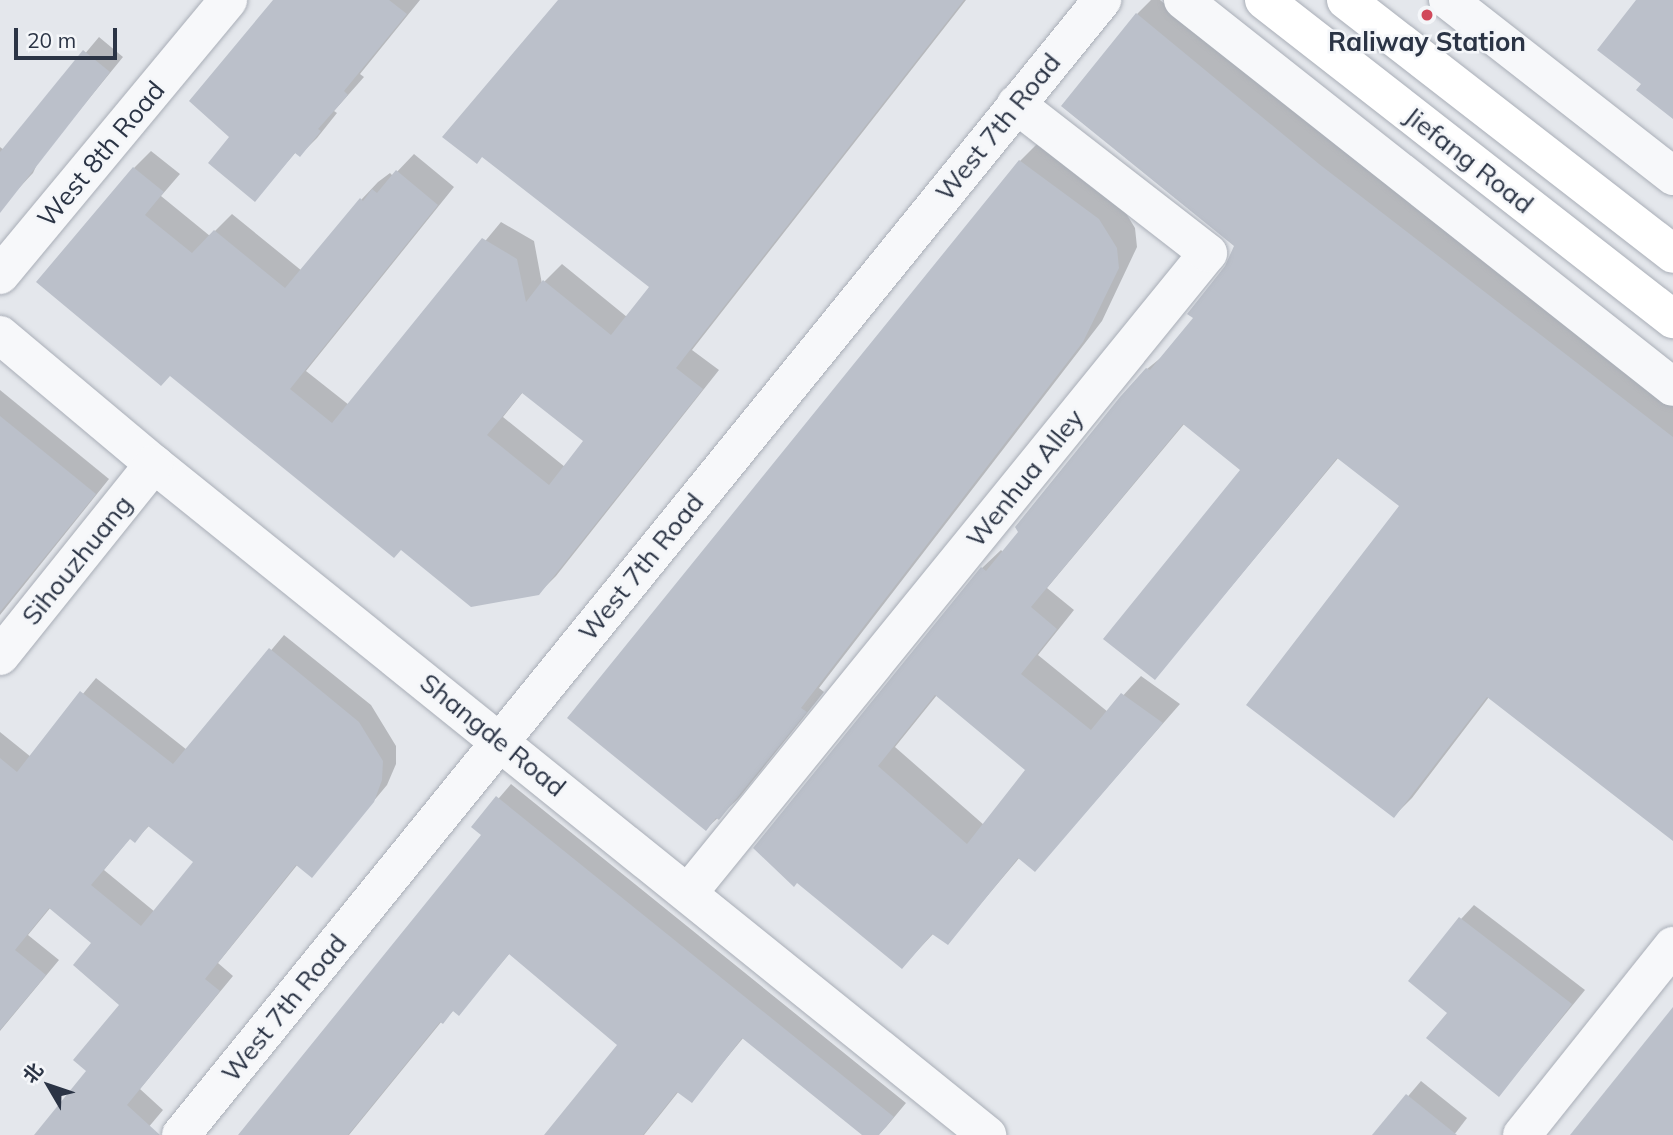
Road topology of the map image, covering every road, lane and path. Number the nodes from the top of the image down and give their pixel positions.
1 (228, 0) edge
2 (1102, 0) edge
3 (1183, 0) edge
4 (1264, 0) edge
5 (1346, 0) edge
6 (1448, 0) edge
7 (1016, 104) junction
8 (1673, 176) edge
9 (1673, 254) edge
10 (0, 275) edge
11 (1673, 319) edge
12 (0, 335) edge
13 (1673, 387) edge
14 (154, 464) junction
15 (0, 656) edge
16 (501, 741) junction
17 (689, 892) junction
18 (1673, 946) edge
19 (180, 1135) edge
20 (987, 1135) edge
21 (1522, 1135) edge

1 - 10 street, West 8th Road
2 - 7 street, West 7th Road
3 - 13 street
4 - 11 main road, Jiefang Road
5 - 9 main road, Jiefang Road
6 - 8 street
7 - 16 street, West 7th Road
7 - 17 street, Wenhua Alley
12 - 14 street, Shangde Road
14 - 15 street, Sihouzhuang
14 - 16 street, Shangde Road
16 - 17 street, Shangde Road
16 - 19 street, West 7th Road
17 - 20 street, Shangde Road
18 - 21 street

